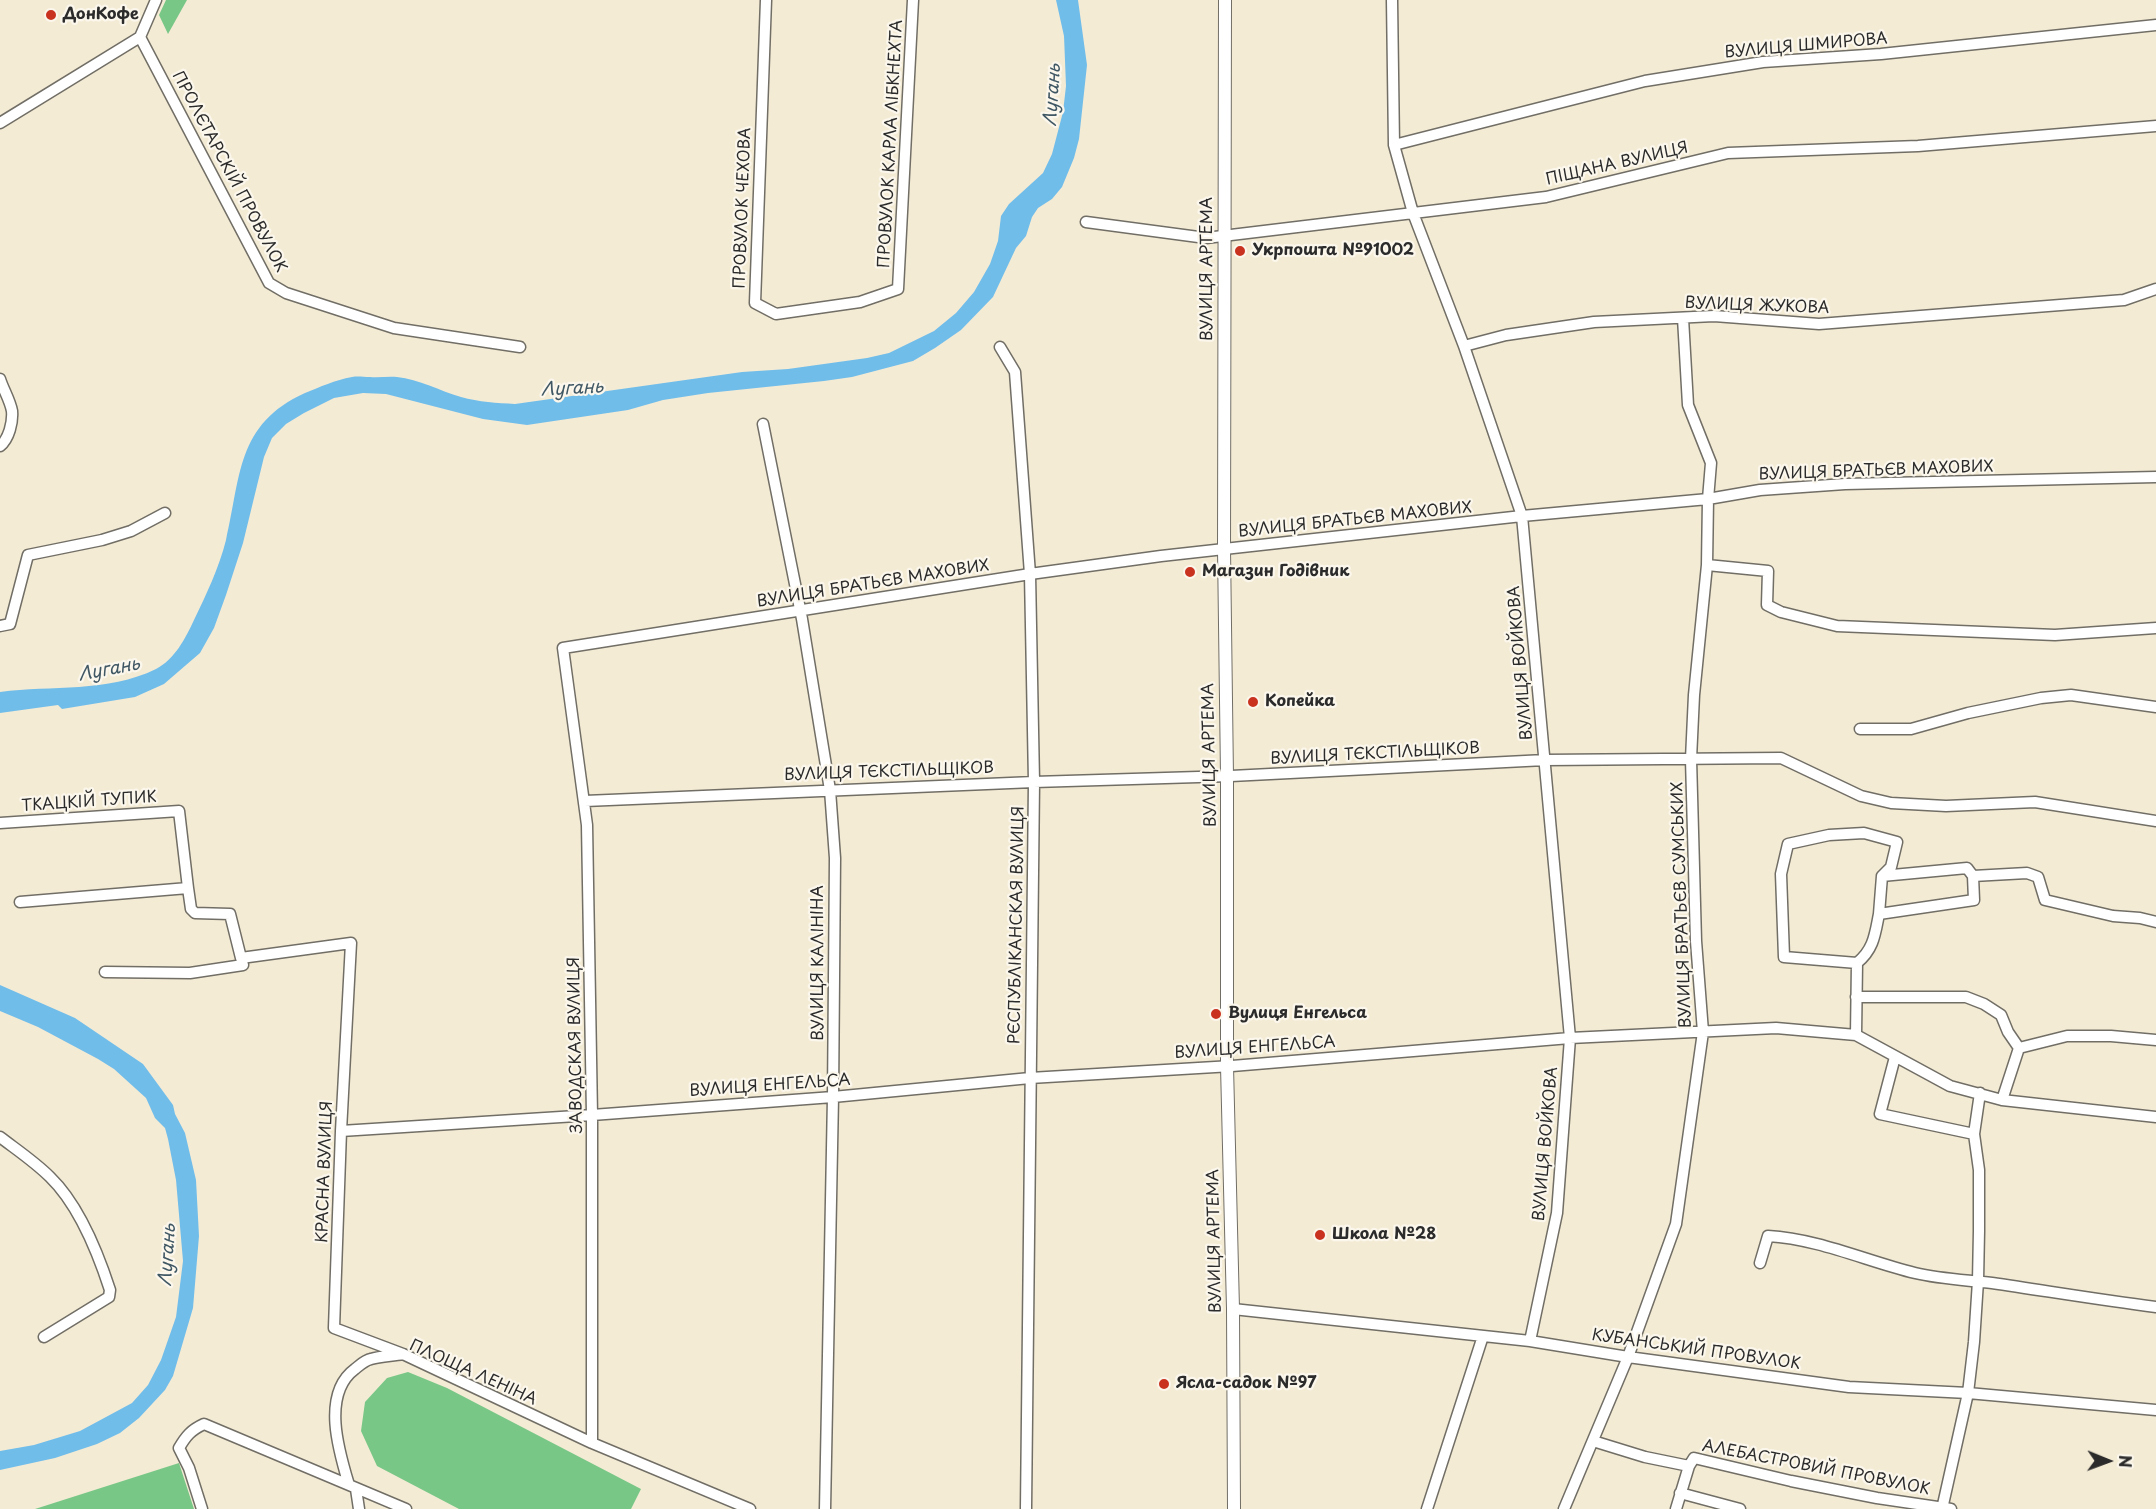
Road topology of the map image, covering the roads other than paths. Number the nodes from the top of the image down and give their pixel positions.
1 (156, 0) edge
2 (766, 0) edge
3 (913, 0) edge
4 (1225, 0) edge
5 (1392, 0) edge
6 (2156, 26) edge
7 (140, 37) junction
8 (0, 123) edge
9 (2156, 126) edge
10 (1394, 145) junction
11 (1413, 213) junction
12 (1086, 222) dead end
13 (1225, 235) junction
14 (2156, 289) edge
15 (898, 290) joint
16 (1683, 318) junction
17 (999, 346) dead end
18 (1464, 346) junction
19 (520, 347) dead end
20 (0, 379) edge
21 (764, 424) dead end
22 (0, 446) edge
23 (2156, 477) edge
24 (1708, 499) junction
25 (165, 513) dead end
26 (1522, 516) junction
27 (1224, 549) junction
28 (1707, 565) junction
29 (1030, 574) junction
30 (801, 611) junction
31 (0, 626) edge
32 (2156, 628) edge
33 (563, 648) joint
34 (2156, 707) edge
35 (1860, 729) dead end
36 (1690, 759) junction
37 (1545, 760) junction
38 (1227, 776) junction
39 (1034, 782) junction
40 (830, 789) junction
41 (585, 801) junction
42 (2156, 821) edge
43 (0, 823) edge
44 (1882, 876) junction
45 (1973, 876) junction
46 (188, 888) junction
47 (20, 902) dead end
48 (1879, 914) junction
49 (2156, 922) edge
50 (241, 957) junction
51 (1857, 963) junction
52 (105, 972) dead end
53 (1856, 996) junction
54 (1703, 1032) junction
55 (1856, 1035) junction
56 (1570, 1038) junction
57 (2156, 1040) edge
58 (2019, 1048) junction
59 (1895, 1057) junction
60 (1227, 1066) junction
61 (1030, 1078) junction
62 (1980, 1093) junction
63 (833, 1097) junction
64 (2002, 1100) junction
65 (592, 1115) junction
66 (2156, 1117) edge
67 (341, 1131) junction
68 (1974, 1134) junction
69 (0, 1137) edge
70 (1760, 1263) dead end
71 (1978, 1281) junction
72 (2156, 1307) edge
73 (1233, 1309) junction
74 (1483, 1336) junction
75 (44, 1337) dead end
76 (1530, 1341) junction
77 (403, 1354) junction
78 (1628, 1357) junction
79 (1968, 1393) junction
80 (2156, 1410) edge
81 (1593, 1441) junction
82 (592, 1443) junction
83 (1689, 1466) junction
84 (352, 1487) junction
85 (1680, 1492) junction
86 (1945, 1508) edge
87 (202, 1509) edge
88 (359, 1509) edge
89 (406, 1509) edge
90 (750, 1509) edge
91 (825, 1509) edge
92 (1026, 1509) edge
93 (1234, 1509) edge
94 (1427, 1509) edge
95 (1564, 1509) edge
96 (1676, 1509) edge
97 (1740, 1509) edge

1 - 7 street
2 - 15 street, ПРОВУЛОК ЧЕХОВА
3 - 15 street, ПРОВУЛОК КАРЛА ЛІБКНЕХТА
4 - 13 street, ВУЛИЦЯ АРТЕМА
5 - 10 street, ВУЛИЦЯ ВОЙКОВА
6 - 10 street, ВУЛИЦЯ ШМИРОВА
7 - 8 street
7 - 19 street, ПРОЛЄТАРСКІЙ ПРОВУЛОК
9 - 11 street, ПІЩАНА ВУЛИЦЯ
10 - 11 street, ВУЛИЦЯ ВОЙКОВА
11 - 13 street, ПІЩАНА ВУЛИЦЯ
11 - 18 street, ВУЛИЦЯ ВОЙКОВА
12 - 13 street, ПІЩАНА ВУЛИЦЯ
13 - 27 street, ВУЛИЦЯ АРТЕМА
14 - 16 street, ВУЛИЦЯ ЖУКОВА
16 - 18 street, ВУЛИЦЯ ЖУКОВА
16 - 24 street, ВУЛИЦЯ БРАТЬЄВ СУМСЬКИХ
17 - 29 street, РЄСПУБЛІКАНСКАЯ ВУЛИЦЯ
18 - 26 street, ВУЛИЦЯ ВОЙКОВА
20 - 22 street
21 - 30 street, ВУЛИЦЯ КАЛІНІНА
23 - 24 street, ВУЛИЦЯ БРАТЬЄВ МАХОВИХ
24 - 26 street, ВУЛИЦЯ БРАТЬЄВ МАХОВИХ
24 - 28 street, ВУЛИЦЯ БРАТЬЄВ СУМСЬКИХ
25 - 31 street
26 - 27 street, ВУЛИЦЯ БРАТЬЄВ МАХОВИХ
26 - 37 street, ВУЛИЦЯ ВОЙКОВА
27 - 29 street, ВУЛИЦЯ БРАТЬЄВ МАХОВИХ
27 - 38 street, ВУЛИЦЯ АРТЕМА
28 - 32 street
28 - 36 street, ВУЛИЦЯ БРАТЬЄВ СУМСЬКИХ
29 - 30 street, ВУЛИЦЯ БРАТЬЄВ МАХОВИХ
29 - 39 street, РЄСПУБЛІКАНСКАЯ ВУЛИЦЯ
30 - 33 street, ВУЛИЦЯ БРАТЬЄВ МАХОВИХ
30 - 40 street, ВУЛИЦЯ КАЛІНІНА
33 - 41 street, ЗАВОДСКАЯ ВУЛИЦЯ
34 - 35 street
36 - 37 street, ВУЛИЦЯ ТЄКСТІЛЬЩІКОВ
36 - 42 street, ВУЛИЦЯ ТЄКСТІЛЬЩІКОВ
36 - 54 street, ВУЛИЦЯ БРАТЬЄВ СУМСЬКИХ
37 - 38 street, ВУЛИЦЯ ТЄКСТІЛЬЩІКОВ
37 - 56 street, ВУЛИЦЯ ВОЙКОВА
38 - 39 street, ВУЛИЦЯ ТЄКСТІЛЬЩІКОВ
38 - 60 street, ВУЛИЦЯ АРТЕМА
39 - 40 street, ВУЛИЦЯ ТЄКСТІЛЬЩІКОВ
39 - 61 street, РЄСПУБЛІКАНСКАЯ ВУЛИЦЯ
40 - 41 street, ВУЛИЦЯ ТЄКСТІЛЬЩІКОВ
40 - 63 street, ВУЛИЦЯ КАЛІНІНА
41 - 65 street, ЗАВОДСКАЯ ВУЛИЦЯ
43 - 46 street, ТКАЦКІЙ ТУПИК
44 - 45 street
44 - 48 street
44 - 51 street
45 - 48 street
45 - 49 street
46 - 47 street
46 - 50 street
48 - 51 street
50 - 52 street
50 - 67 street, КРАСНА ВУЛИЦЯ
51 - 53 street
53 - 55 street
53 - 58 street
54 - 55 street, ВУЛИЦЯ ЕНГЕЛЬСА
54 - 56 street, ВУЛИЦЯ ЕНГЕЛЬСА
54 - 78 street, ВУЛИЦЯ БРАТЬЄВ СУМСЬКИХ
55 - 59 street, ВУЛИЦЯ ЕНГЕЛЬСА
56 - 60 street, ВУЛИЦЯ ЕНГЕЛЬСА
56 - 76 street, ВУЛИЦЯ ВОЙКОВА
57 - 58 street
58 - 64 street
59 - 62 street, ВУЛИЦЯ ЕНГЕЛЬСА
59 - 68 street
60 - 61 street, ВУЛИЦЯ ЕНГЕЛЬСА
60 - 73 street, ВУЛИЦЯ АРТЕМА
61 - 63 street, ВУЛИЦЯ ЕНГЕЛЬСА
61 - 92 street, РЄСПУБЛІКАНСКАЯ ВУЛИЦЯ
62 - 64 street, ВУЛИЦЯ ЕНГЕЛЬСА
62 - 68 street
63 - 65 street, ВУЛИЦЯ ЕНГЕЛЬСА
63 - 91 street, ВУЛИЦЯ КАЛІНІНА
64 - 66 street, ВУЛИЦЯ ЕНГЕЛЬСА
65 - 67 street, ВУЛИЦЯ ЕНГЕЛЬСА
65 - 82 street, ЗАВОДСКАЯ ВУЛИЦЯ
67 - 77 street, КРАСНА ВУЛИЦЯ
68 - 71 street
69 - 75 street
70 - 71 street
71 - 72 street
71 - 79 street
73 - 74 street, КУБАНСЬКИЙ ПРОВУЛОК
73 - 93 street, ВУЛИЦЯ АРТЕМА
74 - 76 street, КУБАНСЬКИЙ ПРОВУЛОК
74 - 94 street
76 - 78 street, КУБАНСЬКИЙ ПРОВУЛОК
77 - 82 street, ПЛОЩА ЛЕНІНА
77 - 84 street, ПЛОЩА ЛЕНІНА
78 - 79 street, КУБАНСЬКИЙ ПРОВУЛОК
78 - 81 street, ВУЛИЦЯ БРАТЬЄВ СУМСЬКИХ
79 - 80 street, КУБАНСЬКИЙ ПРОВУЛОК
79 - 86 street
81 - 83 street
81 - 95 street, ВУЛИЦЯ БРАТЬЄВ СУМСЬКИХ
82 - 90 street, ПЛОЩА ЛЕНІНА
83 - 85 street, АЛЕБАСТРОВИЙ ПРОВУЛОК
83 - 86 street, АЛЕБАСТРОВИЙ ПРОВУЛОК
84 - 87 street
84 - 88 street, ПЛОЩА ЛЕНІНА
84 - 89 street
85 - 96 street, АЛЕБАСТРОВИЙ ПРОВУЛОК
85 - 97 street

